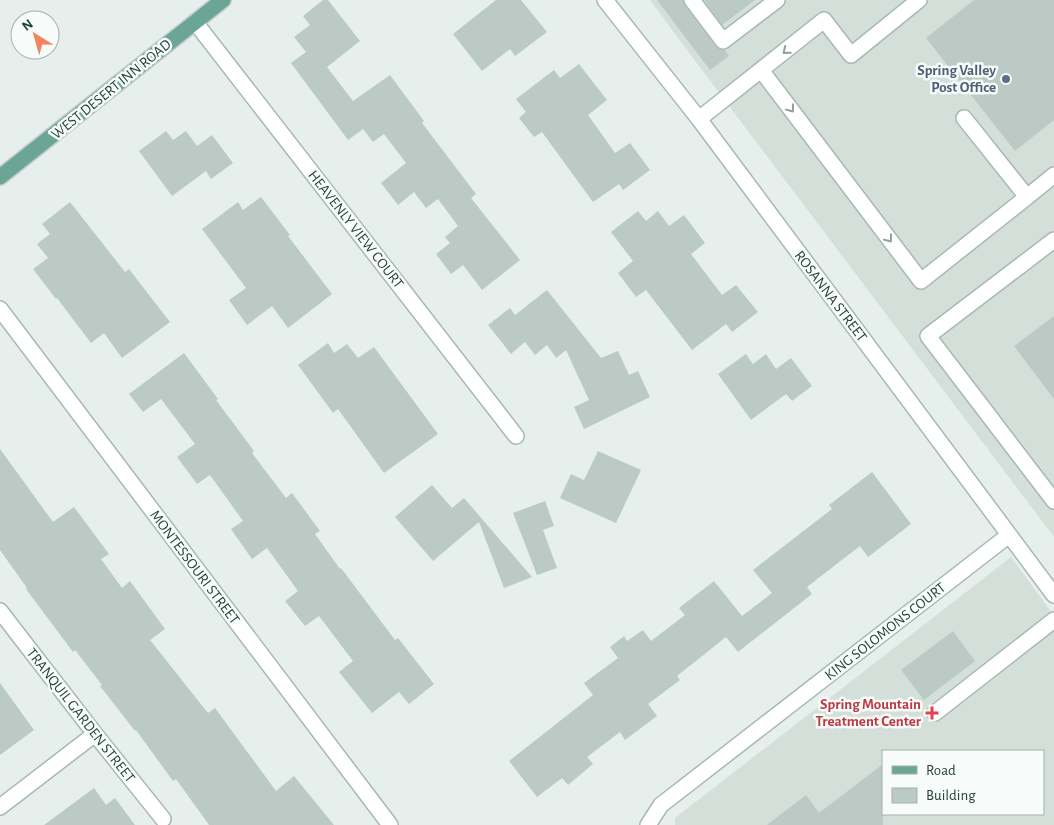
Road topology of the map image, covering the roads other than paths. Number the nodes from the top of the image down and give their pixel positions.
1 (223, 0) edge
2 (605, 0) edge
3 (692, 0) edge
4 (919, 0) edge
5 (770, 2) edge
6 (195, 22) junction
7 (761, 70) junction
8 (964, 118) dead end
9 (699, 119) junction
10 (1054, 176) edge
11 (0, 177) edge
12 (1027, 197) junction
13 (1054, 240) edge
14 (0, 309) edge
15 (516, 436) dead end
16 (1054, 502) edge
17 (1009, 535) junction
18 (1054, 595) edge
19 (0, 611) edge
20 (1054, 620) edge
21 (935, 713) dead end
22 (95, 734) junction
23 (0, 807) edge
24 (163, 819) dead end
25 (390, 825) edge
26 (648, 825) edge

1 - 6 main road, WEST DESERT INN ROAD
2 - 9 street, ROSANNA STREET
3 - 5 street
4 -> 7 street
6 - 11 main road, WEST DESERT INN ROAD
6 - 15 street, HEAVENLY VIEW COURT
7 - 9 street
7 -> 12 street
8 - 12 street
9 - 17 street, ROSANNA STREET
10 - 12 street
13 - 16 street
14 - 25 street, MONTESSOURI STREET
17 - 18 street, ROSANNA STREET
17 - 26 street, KING SOLOMONS COURT
19 - 22 street, TRANQUIL GARDEN STREET
20 - 21 street
22 - 23 street
22 - 24 street, TRANQUIL GARDEN STREET

